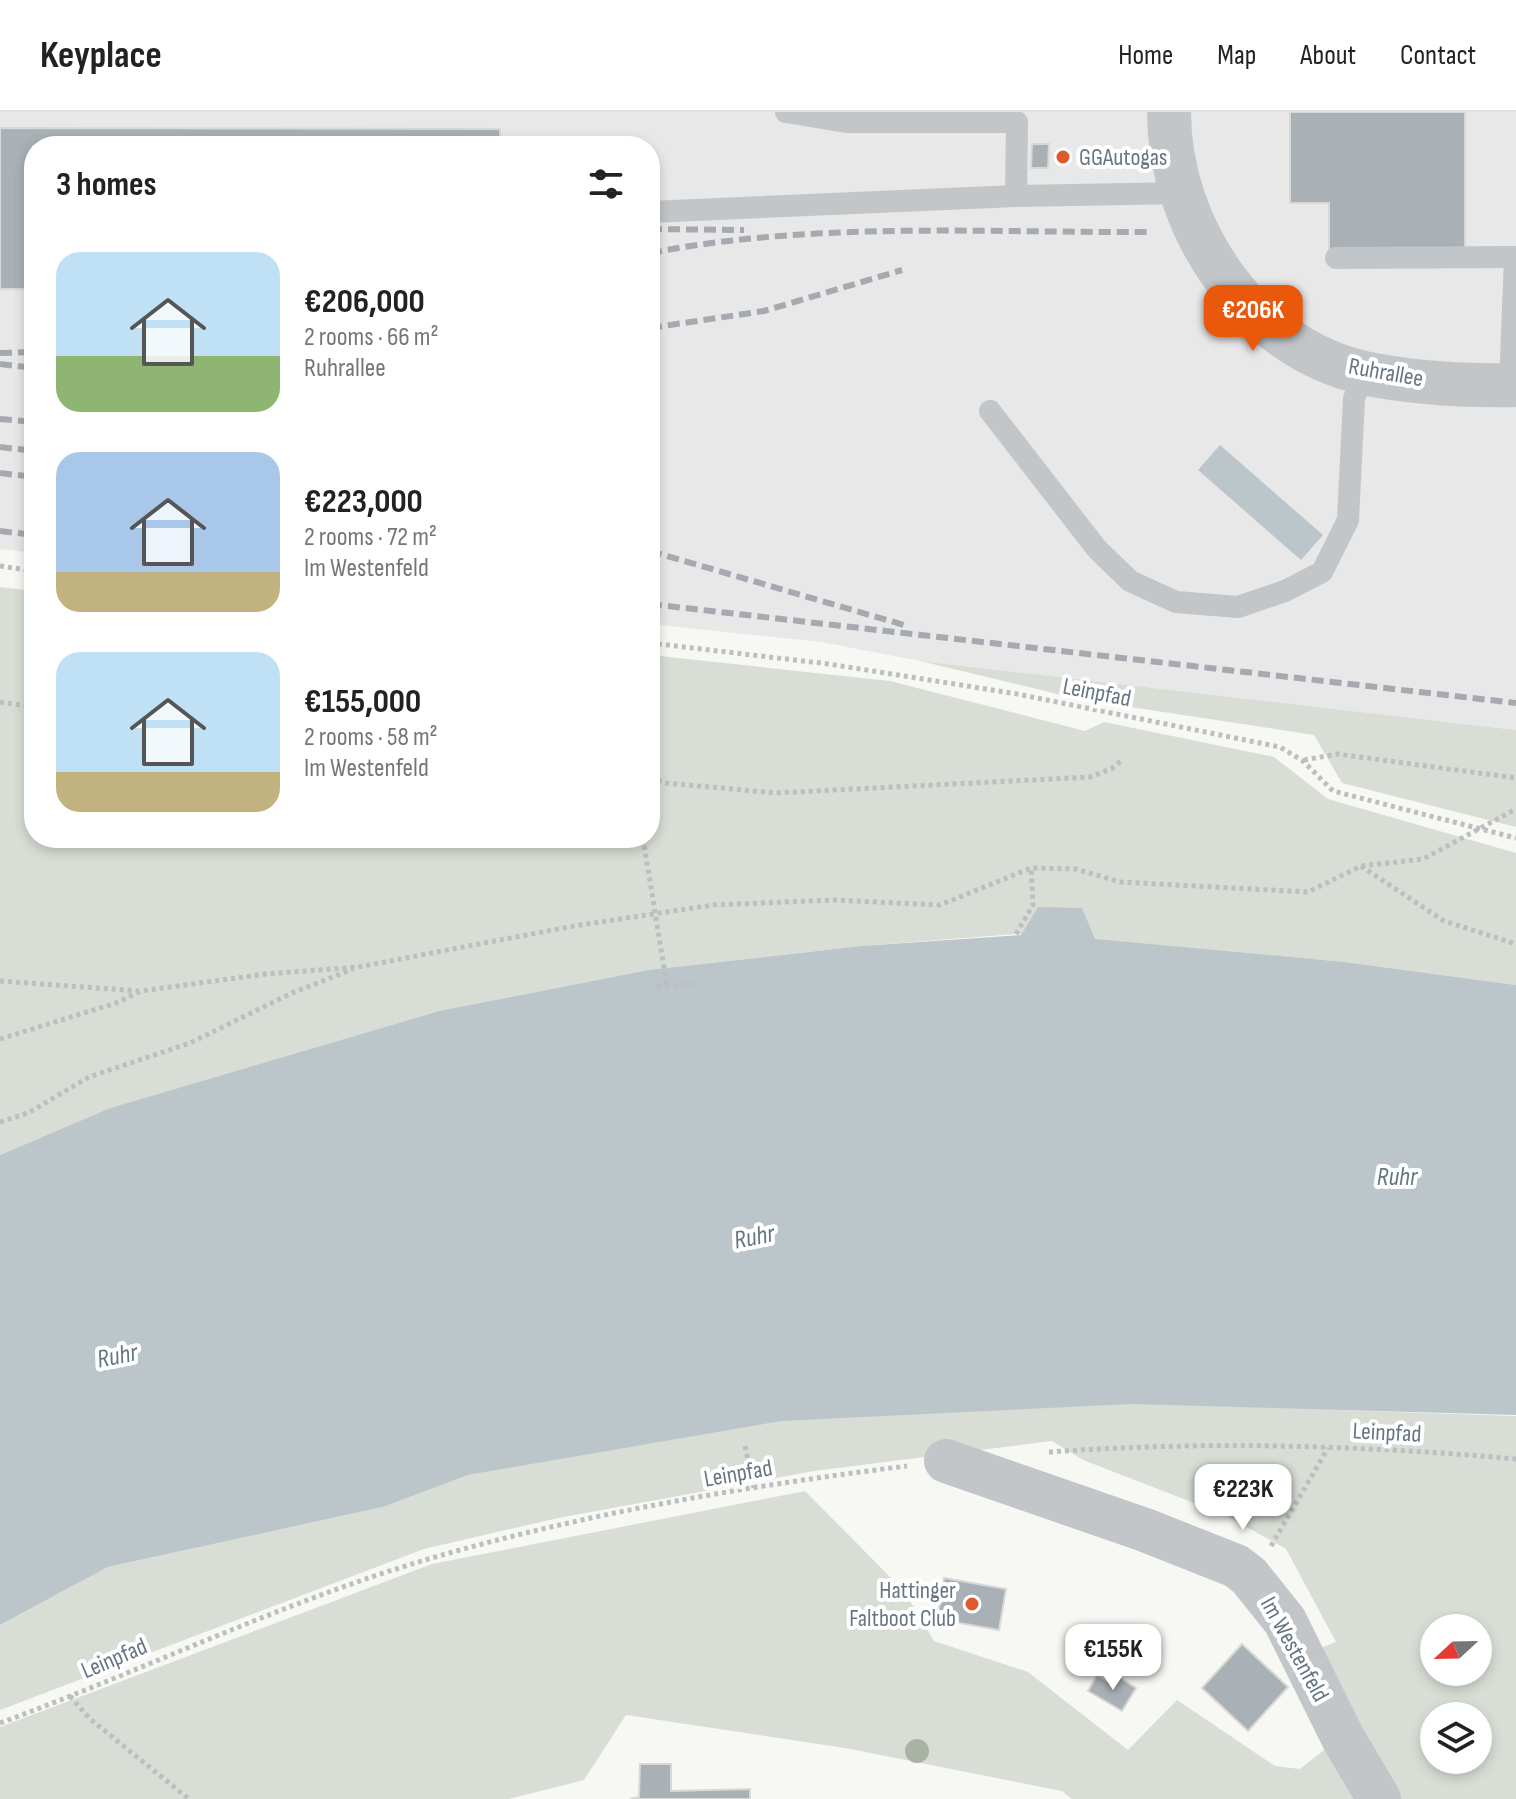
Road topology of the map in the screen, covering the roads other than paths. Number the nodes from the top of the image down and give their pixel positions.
1 (786, 112) edge
2 (1169, 112) edge
3 (1182, 193) junction
4 (1016, 196) junction
5 (660, 212) edge
6 (1516, 257) edge
7 (1336, 258) dead end
8 (1363, 372) junction
9 (1513, 385) edge
10 (990, 411) dead end
11 (946, 1461) road end
12 (1379, 1799) edge

1 - 4 lane
2 - 3 street, Ruhrallee
3 - 4 lane
3 - 8 street, Ruhrallee
4 - 5 lane
6 - 7 lane
6 - 9 lane
8 - 9 street, Ruhrallee
8 - 10 lane
11 - 12 street, Im Westenfeld

